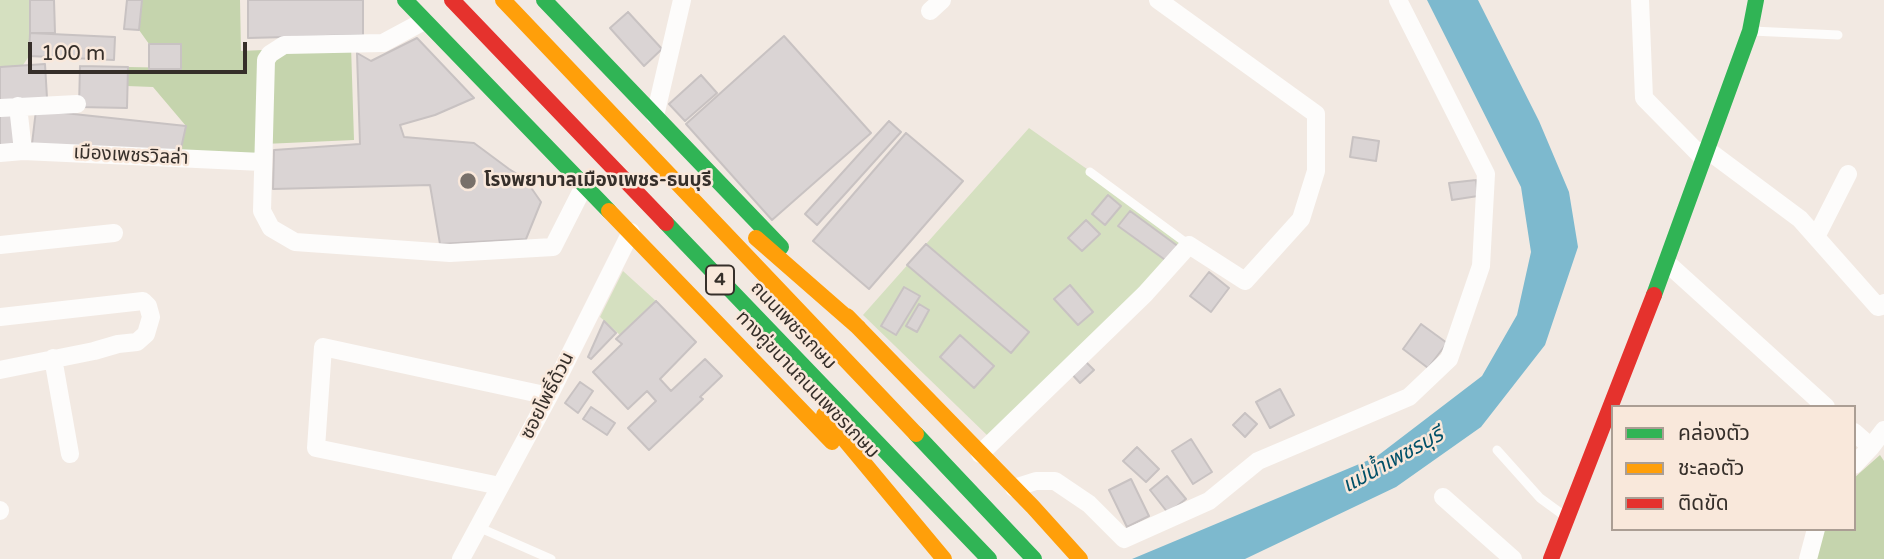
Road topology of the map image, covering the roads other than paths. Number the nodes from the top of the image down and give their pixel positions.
1 (405, 0) edge
2 (452, 0) edge
3 (503, 0) edge
4 (544, 0) edge
5 (682, 0) edge
6 (1158, 0) edge
7 (1398, 0) edge
8 (1640, 0) edge
9 (1756, 0) edge
10 (424, 20) junction
11 (1750, 31) junction
12 (1838, 35) dead end
13 (77, 104) dead end
14 (18, 106) junction
15 (0, 108) edge
16 (610, 111) junction
17 (655, 116) junction
18 (23, 151) junction
19 (0, 153) edge
20 (1705, 153) junction
21 (262, 162) junction
22 (1090, 172) dead end
23 (1848, 174) dead end
24 (585, 184) junction
25 (645, 201) junction
26 (631, 232) junction
27 (114, 233) dead end
28 (1816, 237) junction
29 (0, 245) edge
30 (1189, 245) junction
31 (1667, 263) junction
32 (1884, 303) edge
33 (0, 317) edge
34 (859, 328) junction
35 (53, 358) junction
36 (0, 370) edge
37 (549, 396) junction
38 (1611, 405) edge
39 (1824, 405) edge
40 (1611, 406) edge
41 (1884, 430) edge
42 (1856, 434) edge
43 (1871, 447) junction
44 (1497, 450) dead end
45 (70, 454) dead end
46 (980, 454) junction
47 (1856, 464) edge
48 (500, 486) junction
49 (1014, 488) junction
50 (1443, 497) dead end
51 (1567, 518) junction
52 (478, 527) junction
53 (1815, 531) edge
54 (461, 559) edge
55 (551, 559) edge
56 (944, 559) edge
57 (989, 559) edge
58 (1034, 559) edge
59 (1080, 559) edge
60 (1513, 559) edge
61 (1551, 559) edge
62 (1808, 559) edge

1 - 10 main road, ทางคู่ขนานถนนเพชรเกษม / 4
2 - 25 main road, ถนนเพชรเกษม / 4
3 - 16 main road, ถนนเพชรเกษม / 4
4 - 17 main road
5 - 17 street
6 - 30 street
7 - 49 street
8 - 20 street
9 - 11 main road
10 - 21 street
10 - 24 main road, ทางคู่ขนานถนนเพชรเกษม / 4
11 - 12 lane
11 - 20 main road
13 - 14 street
14 - 15 street
14 - 18 street
16 - 34 main road
16 - 58 main road, ถนนเพชรเกษม / 4
17 - 34 main road
18 - 19 street, เมืองเพชรวิลล่า
18 - 21 street, เมืองเพชรวิลล่า
20 - 28 street
20 - 31 main road
21 - 24 street
22 - 30 lane
23 - 28 street
24 - 26 main road, ทางคู่ขนานถนนเพชรเกษม / 4
25 - 56 main road
25 - 57 main road, ถนนเพชรเกษม / 4
26 - 37 street, ซอยโพธิ์ด้วน
26 - 56 main road, ทางคู่ขนานถนนเพชรเกษม / 4
27 - 29 street
28 - 32 street
30 - 46 street
31 - 38 main road
31 - 39 street
33 - 35 street
34 - 46 main road
35 - 36 street
35 - 45 street
37 - 48 street, ซอยโพธิ์ด้วน
37 - 48 street
40 - 51 main road
41 - 43 street
42 - 43 street
43 - 47 street
44 - 51 lane
46 - 49 main road
48 - 52 street, ซอยโพธิ์ด้วน
49 - 59 main road
50 - 60 street
51 - 61 main road
52 - 54 street, ซอยโพธิ์ด้วน
52 - 55 lane
53 - 62 street

